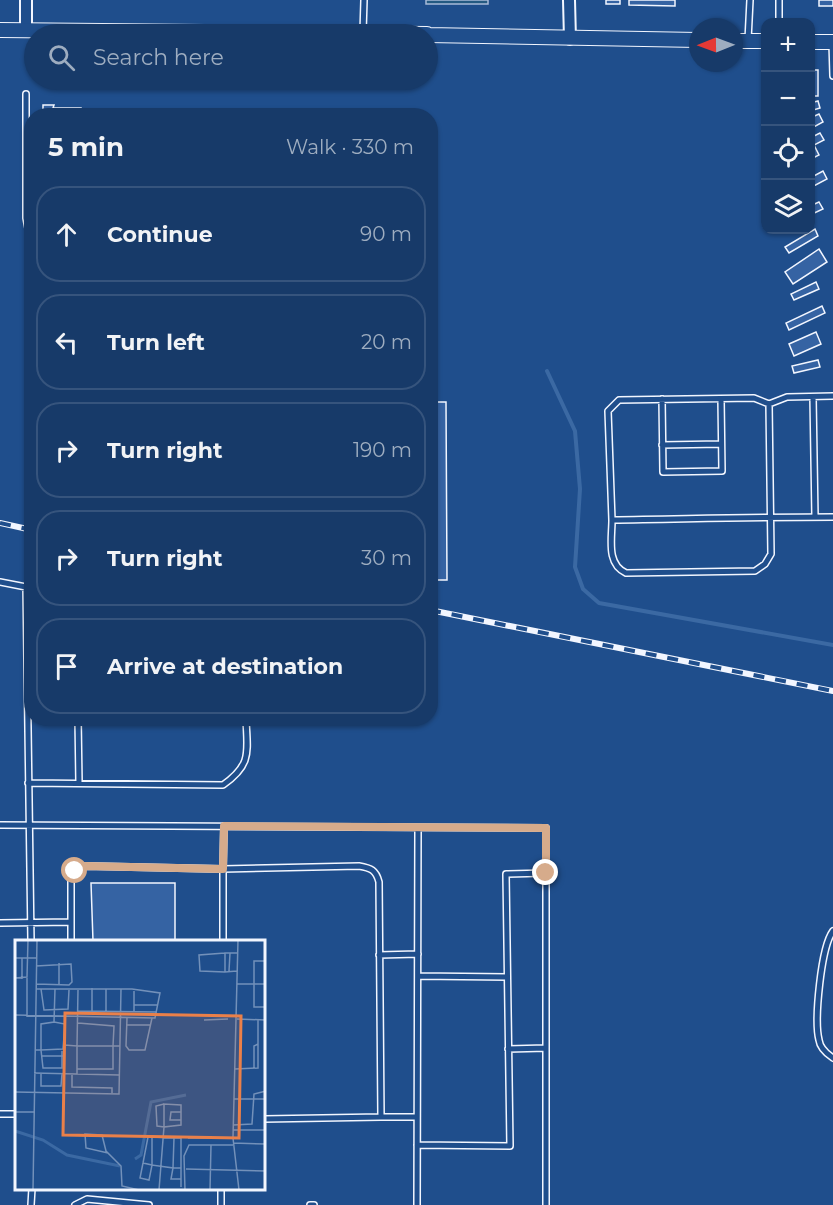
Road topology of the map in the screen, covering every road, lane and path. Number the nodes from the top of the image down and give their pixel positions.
1 (26, 0) edge
2 (364, 0) edge
3 (570, 0) edge
4 (750, 0) edge
5 (779, 0) edge
6 (779, 18) edge
7 (26, 24) edge
8 (363, 24) edge
9 (24, 29) edge
10 (0, 30) edge
11 (743, 32) edge
12 (438, 34) edge
13 (570, 39) junction
14 (689, 40) edge
15 (743, 41) edge
16 (761, 41) edge
17 (815, 42) edge
18 (833, 42) edge
19 (833, 76) edge
20 (26, 94) dead end
21 (26, 108) edge
22 (833, 396) edge
23 (813, 397) junction
24 (662, 399) junction
25 (721, 399) junction
26 (769, 404) junction
27 (721, 444) junction
28 (662, 445) junction
29 (815, 517) junction
30 (833, 517) edge
31 (771, 518) junction
32 (612, 520) junction
33 (0, 582) edge
34 (24, 587) edge
35 (28, 726) edge
36 (78, 726) edge
37 (246, 726) edge
38 (28, 783) junction
39 (78, 783) junction
40 (0, 825) edge
41 (29, 825) junction
42 (224, 826) junction
43 (418, 828) junction
44 (223, 869) junction
45 (546, 873) junction
46 (71, 922) junction
47 (0, 923) edge
48 (30, 923) junction
49 (833, 931) edge
50 (31, 940) edge
51 (71, 940) edge
52 (223, 940) edge
53 (418, 954) junction
54 (380, 955) junction
55 (418, 976) junction
56 (507, 977) junction
57 (546, 1048) junction
58 (508, 1049) junction
59 (833, 1058) edge
60 (381, 1117) junction
61 (417, 1117) junction
62 (266, 1119) edge
63 (417, 1145) junction
64 (32, 1190) edge
65 (31, 1205) edge
66 (75, 1205) edge
67 (149, 1205) edge
68 (309, 1205) edge
69 (314, 1205) edge
70 (417, 1205) edge
71 (546, 1205) edge

1 - 7 street
2 - 8 lane
3 - 13 street
4 - 11 lane
5 - 6 lane
9 - 10 street
12 - 13 street
13 - 14 street
15 - 16 street
17 - 18 street
18 - 19 lane
20 - 21 lane
22 - 23 lane
23 - 26 lane
23 - 29 lane
24 - 25 lane
24 - 28 lane
24 - 32 lane
25 - 26 lane
25 - 27 lane
26 - 31 lane
27 - 28 lane
27 - 28 lane
29 - 30 lane
29 - 31 lane
31 - 32 lane
31 - 32 lane
33 - 34 lane
35 - 38 lane
36 - 39 lane
37 - 39 lane
38 - 39 lane
38 - 41 lane
40 - 41 lane
41 - 42 lane
41 - 48 lane
42 - 43 lane
42 - 44 lane
43 - 45 lane
43 - 53 lane
44 - 46 lane
44 - 52 lane
44 - 54 lane
45 - 56 lane
45 - 57 lane
46 - 48 lane
46 - 51 lane
47 - 48 lane
48 - 50 lane
49 - 59 lane
53 - 54 lane
53 - 55 lane
54 - 60 lane
55 - 56 lane
55 - 61 lane
56 - 58 lane
57 - 58 lane
57 - 71 lane
58 - 63 lane
60 - 61 lane
60 - 62 lane
61 - 63 lane
63 - 70 lane
64 - 65 lane
66 - 67 lane
68 - 69 lane

